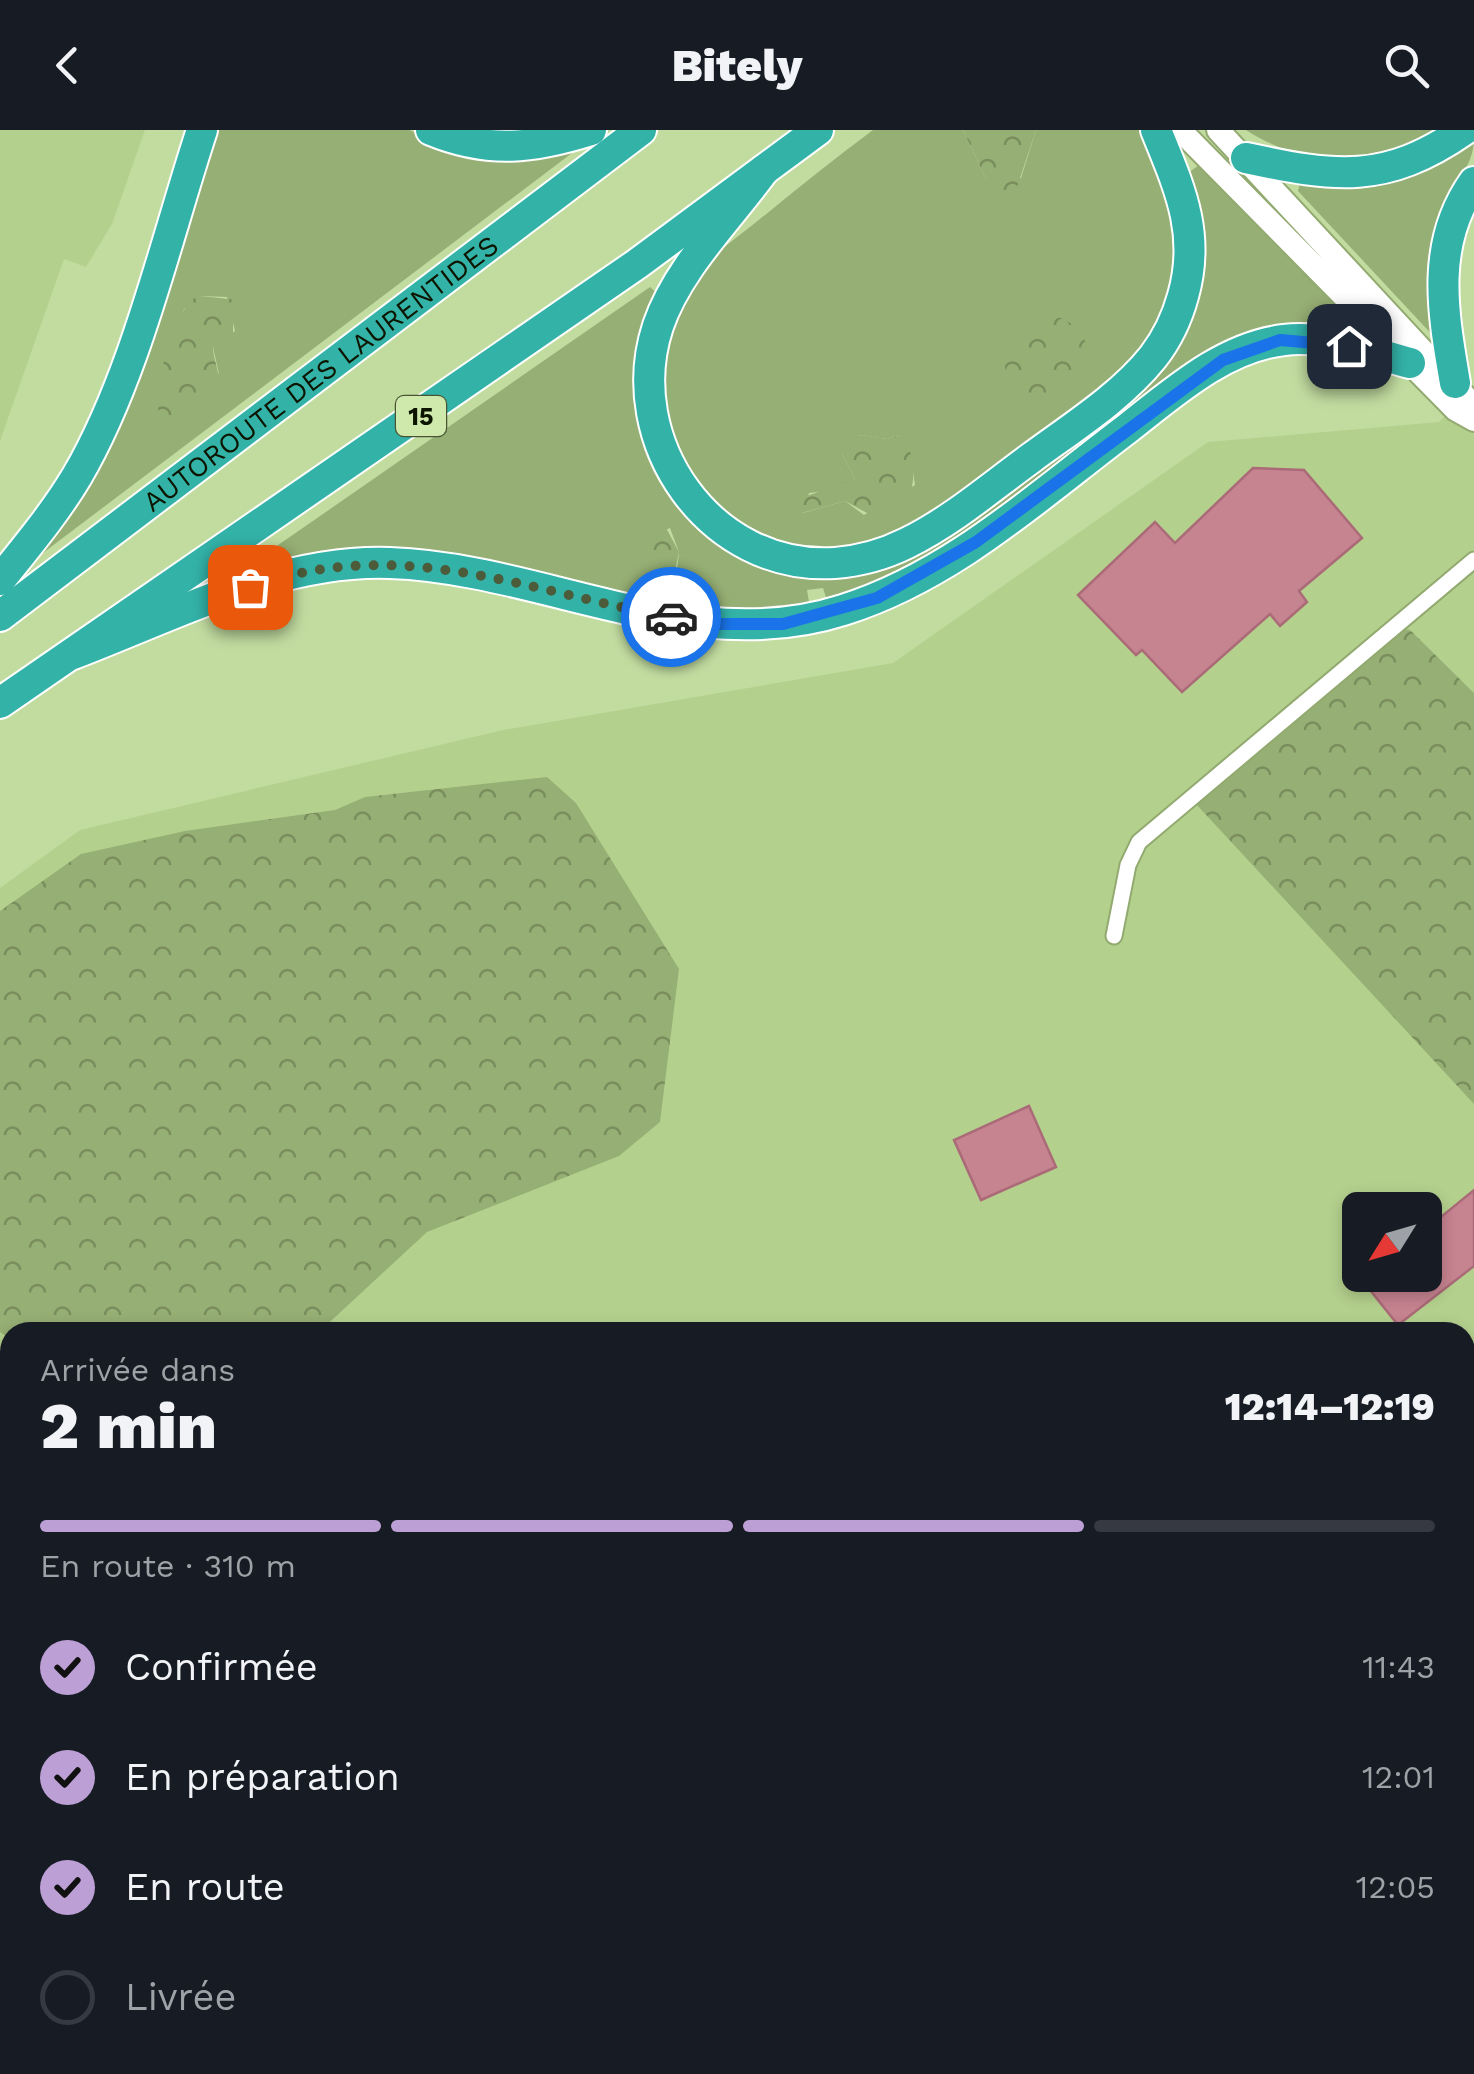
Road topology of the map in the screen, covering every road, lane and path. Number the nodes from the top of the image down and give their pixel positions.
1 (202, 130) edge
2 (431, 130) edge
3 (592, 130) edge
4 (641, 130) edge
5 (818, 130) edge
6 (1156, 130) edge
7 (1180, 130) edge
8 (1218, 130) edge
9 (1464, 130) edge
10 (1246, 158) junction
11 (764, 170) junction
12 (1474, 182) edge
13 (1410, 363) junction
14 (1465, 394) edge
15 (1474, 420) edge
16 (1474, 560) edge
17 (0, 580) edge
18 (0, 616) edge
19 (72, 654) junction
20 (0, 704) edge
21 (1114, 936) dead end

1 - 17 highway
2 - 3 highway
4 - 18 highway, AUTOROUTE DES LAURENTIDES
5 - 11 highway, 15
6 - 11 highway
7 - 13 street
8 - 10 street
9 - 10 highway
10 - 14 street
11 - 19 highway, 15
12 - 14 highway
13 - 15 street
13 - 19 highway
16 - 21 street
19 - 20 highway, 15

